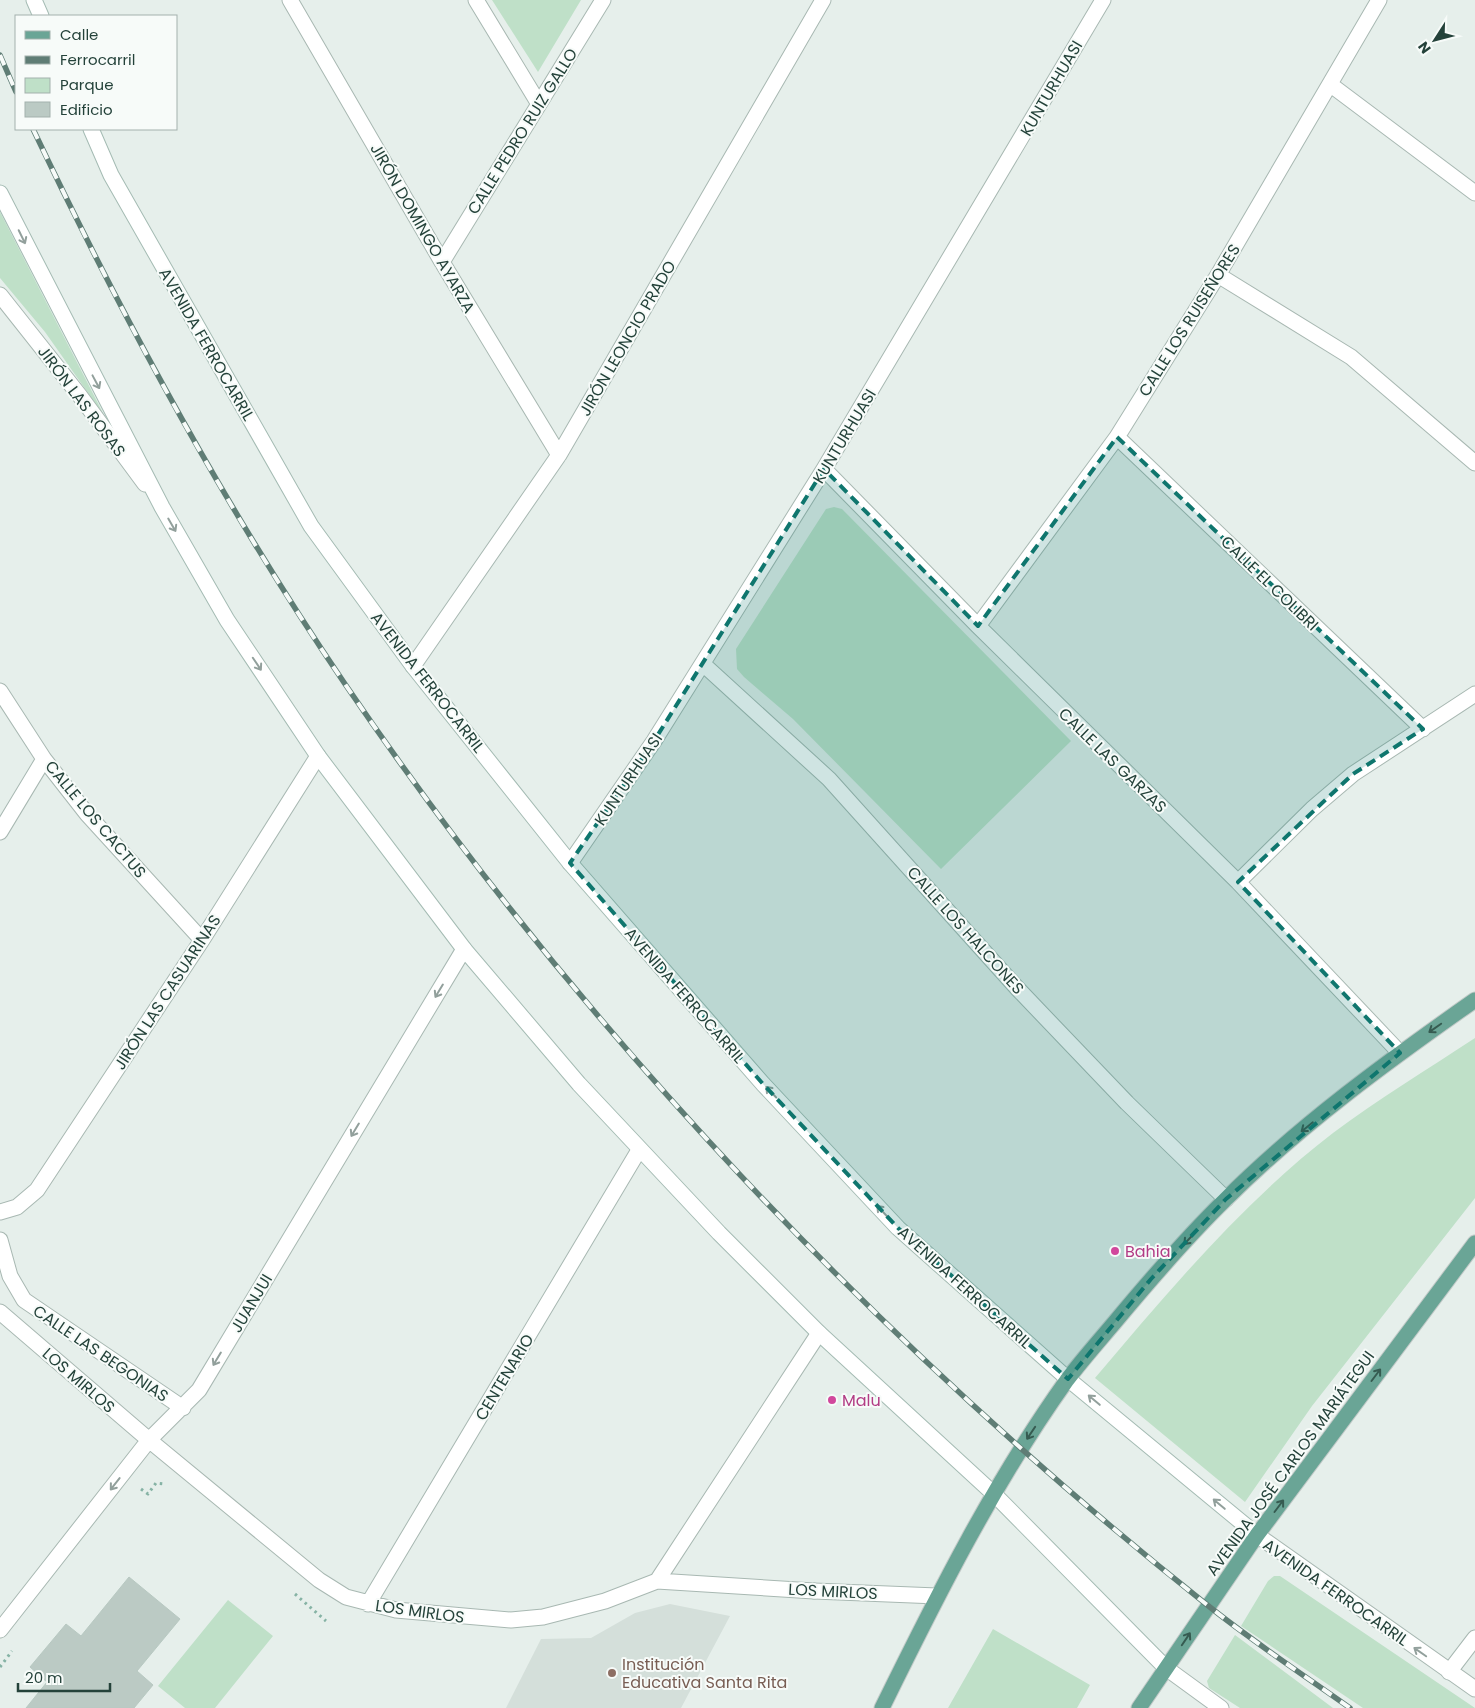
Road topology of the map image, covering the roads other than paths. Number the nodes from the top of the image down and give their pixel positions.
1 (34, 0) edge
2 (290, 0) edge
3 (476, 0) edge
4 (603, 0) edge
5 (823, 0) edge
6 (1103, 0) edge
7 (1380, 0) edge
8 (41, 15) edge
9 (1331, 85) junction
10 (539, 104) junction
11 (90, 130) edge
12 (1475, 193) edge
13 (0, 194) edge
14 (442, 262) junction
15 (1218, 275) junction
16 (0, 295) edge
17 (1117, 437) junction
18 (559, 454) junction
19 (1475, 463) edge
20 (824, 469) junction
21 (162, 507) junction
22 (978, 626) junction
23 (703, 664) junction
24 (413, 666) junction
25 (0, 691) edge
26 (1475, 694) edge
27 (1423, 729) junction
28 (318, 756) junction
29 (44, 759) junction
30 (0, 832) edge
31 (570, 863) junction
32 (1238, 882) junction
33 (202, 940) junction
34 (464, 949) junction
35 (1475, 1000) edge
36 (1400, 1053) junction
37 (639, 1150) junction
38 (1226, 1199) junction
39 (0, 1212) edge
40 (0, 1240) edge
41 (1475, 1243) edge
42 (0, 1312) edge
43 (819, 1333) junction
44 (1068, 1379) junction
45 (183, 1408) junction
46 (149, 1440) junction
47 (995, 1495) junction
48 (1257, 1535) junction
49 (658, 1581) junction
50 (937, 1596) junction
51 (368, 1604) junction
52 (0, 1630) edge
53 (1475, 1638) edge
54 (1166, 1668) junction
55 (1449, 1672) junction
56 (1475, 1689) edge
57 (882, 1708) edge
58 (1139, 1708) edge
59 (1221, 1708) edge

1 - 8 street
2 - 14 street, JIRÓN DOMINGO AYARZA
3 - 10 street
4 - 10 street, CALLE PEDRO RUIZ GALLO
5 - 18 street, JIRÓN LEONCIO PRADO
6 - 20 street, KUNTURHUASI
7 - 9 street, CALLE LOS RUISEÑORES
9 - 12 street
9 - 15 street, CALLE LOS RUISEÑORES
10 - 14 street, CALLE PEDRO RUIZ GALLO
11 - 24 street, AVENIDA FERROCARRIL
13 -> 21 street
14 - 18 street, JIRÓN DOMINGO AYARZA
15 - 17 street, CALLE LOS RUISEÑORES
15 - 19 street
16 - 21 street, JIRÓN LAS ROSAS
17 - 22 street, CALLE LOS RUISEÑORES
17 - 27 street, CALLE EL COLIBRI
18 - 24 street, JIRÓN LEONCIO PRADO
20 - 22 street, CALLE LAS GARZAS
20 - 23 street, KUNTURHUASI
21 -> 28 street
22 - 32 street, CALLE LAS GARZAS
23 - 31 street, KUNTURHUASI
23 - 38 street, CALLE LOS HALCONES
24 - 31 street, AVENIDA FERROCARRIL
25 - 29 street, CALLE LOS CACTUS
26 - 27 street
27 - 32 street
28 - 33 street, JIRÓN LAS CASUARINAS
28 - 34 street
29 - 30 street
29 - 33 street, CALLE LOS CACTUS
44 -> 31 street, AVENIDA FERROCARRIL
32 - 36 street, CALLE LAS GARZAS
33 - 39 street, JIRÓN LAS CASUARINAS
34 - 37 street
34 -> 45 street, JUANJUI
35 -> 36 main road
36 -> 38 main road
37 - 43 street
37 - 51 street, CENTENARIO
38 -> 44 main road
40 - 45 street, CALLE LAS BEGONIAS
48 -> 41 main road, AVENIDA JOSÉ CARLOS MARIÁTEGUI
42 - 46 street, LOS MIRLOS
43 - 47 street
43 - 49 street
44 -> 47 main road
48 -> 44 street, AVENIDA FERROCARRIL
45 - 46 street, JUANJUI
46 - 51 street, LOS MIRLOS
46 -> 52 street, JUANJUI
47 - 50 main road
47 - 54 street
54 -> 48 main road, AVENIDA JOSÉ CARLOS MARIÁTEGUI
55 -> 48 street, AVENIDA FERROCARRIL
49 - 50 street, LOS MIRLOS
49 - 51 street, LOS MIRLOS
50 - 57 main road
53 - 55 street
54 - 58 main road, AVENIDA JOSÉ CARLOS MARIÁTEGUI
54 - 59 street
55 - 56 street, AVENIDA FERROCARRIL

